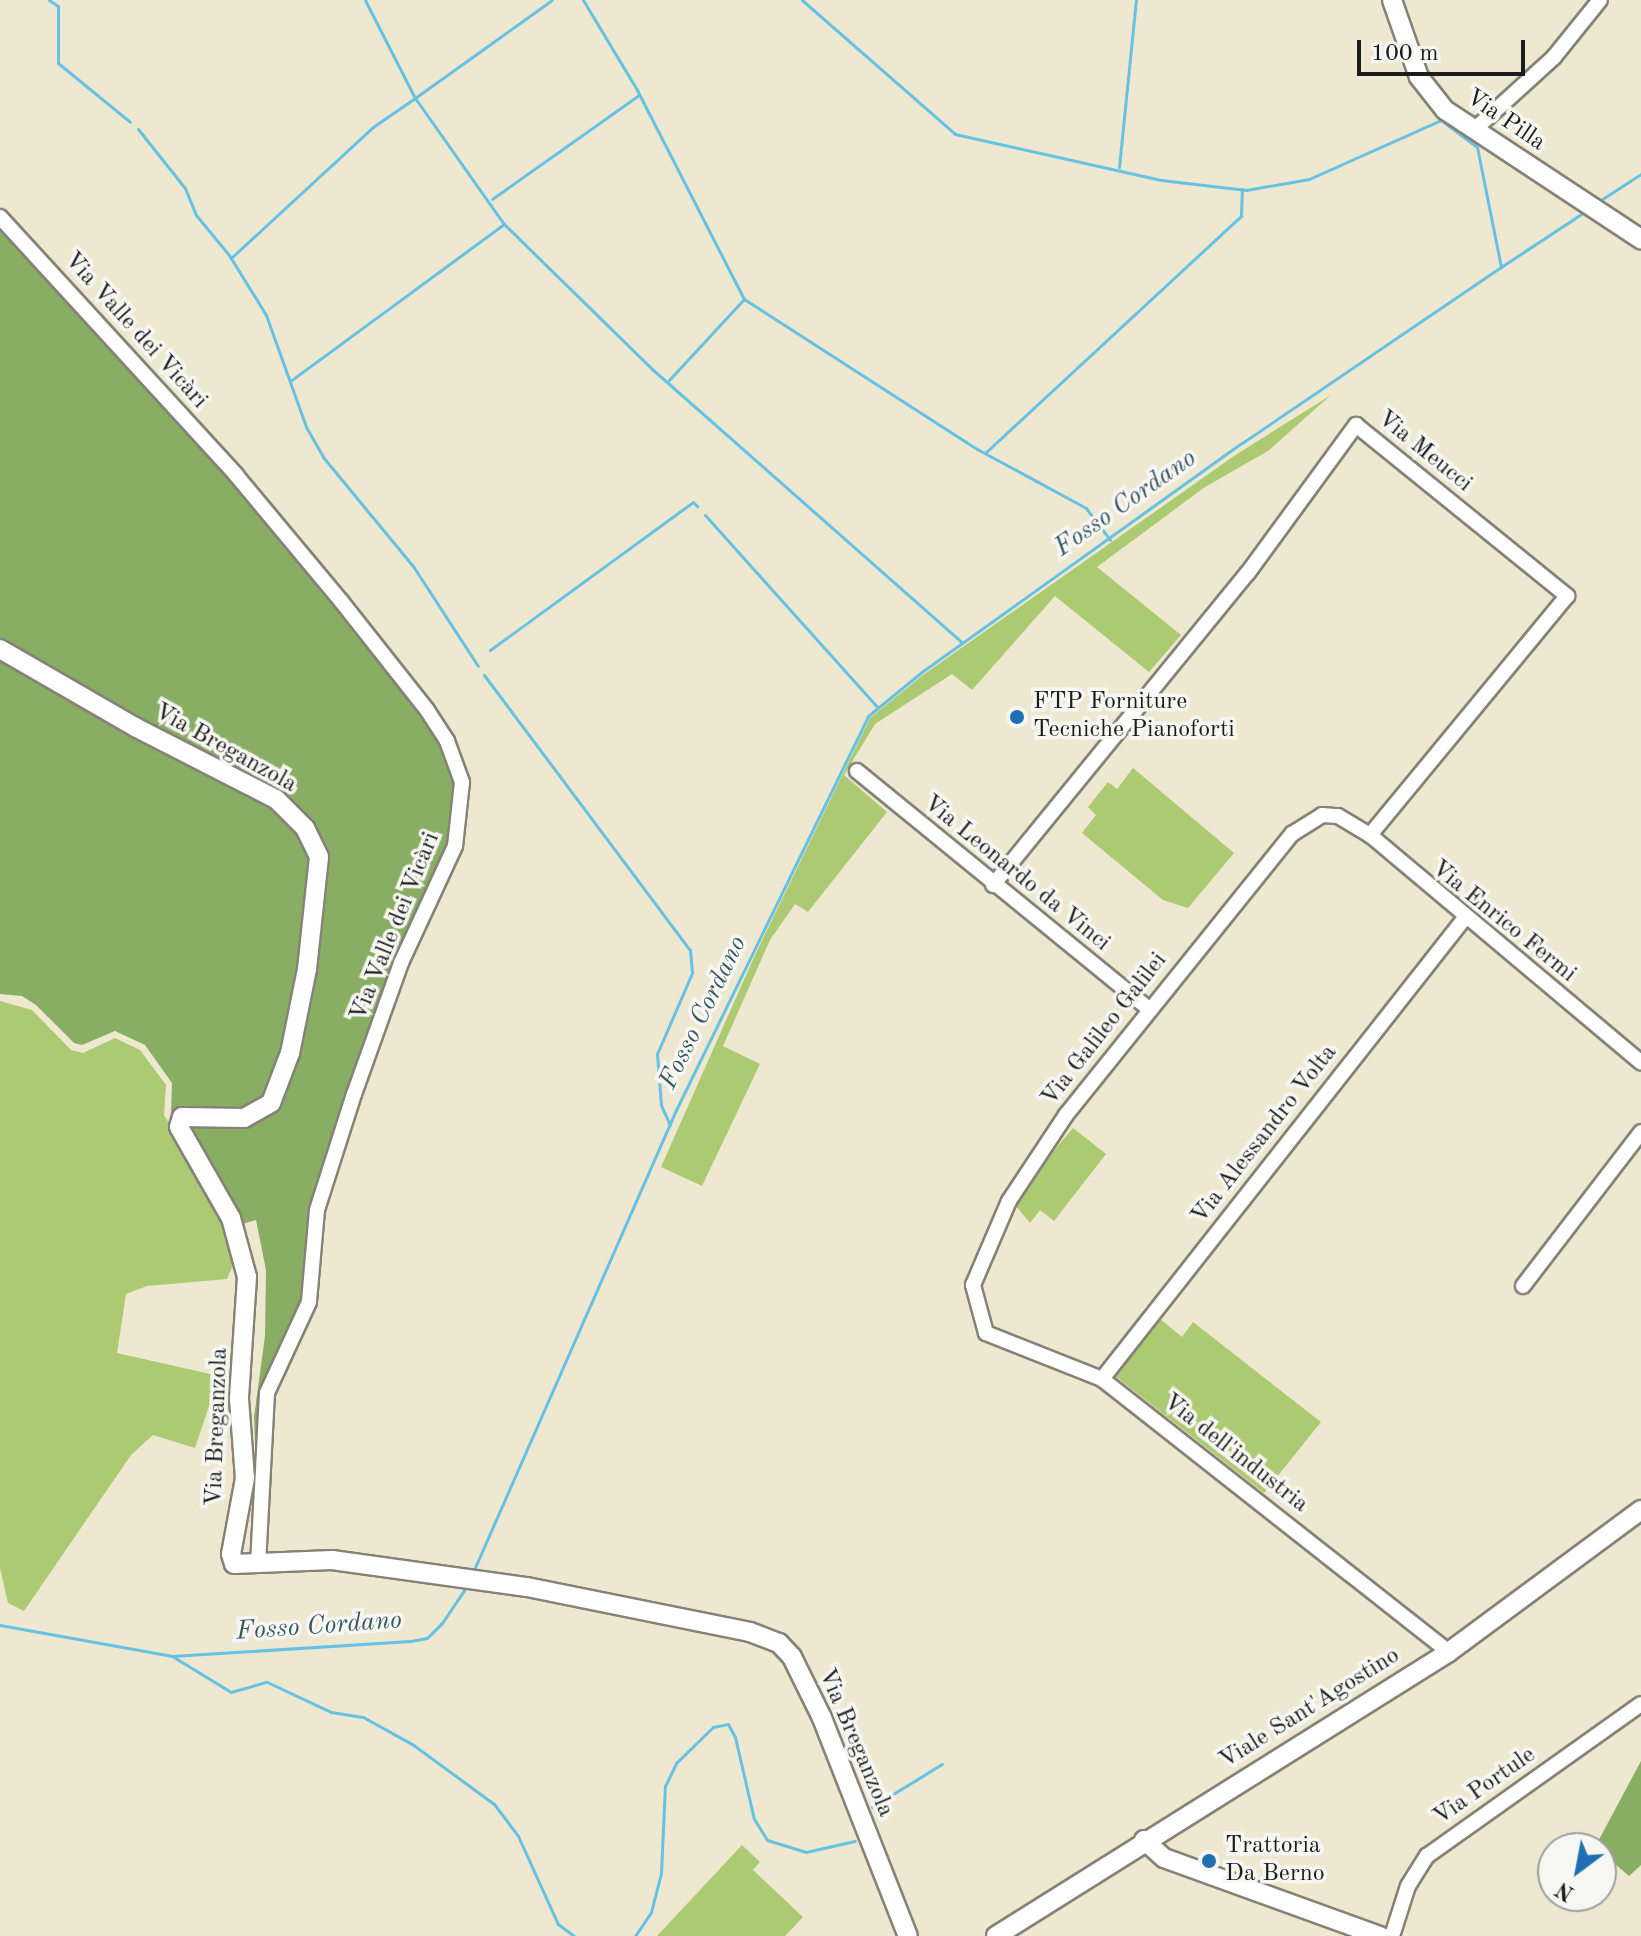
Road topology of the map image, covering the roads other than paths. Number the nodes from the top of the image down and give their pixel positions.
1 (1392, 0) edge
2 (1600, 0) edge
3 (1475, 129) junction
4 (0, 217) edge
5 (1641, 239) edge
6 (0, 649) edge
7 (857, 771) dead end
8 (1338, 816) joint
9 (1370, 835) junction
10 (993, 885) junction
11 (1464, 919) junction
12 (1149, 1009) junction
13 (1641, 1062) edge
14 (1641, 1132) edge
15 (1523, 1286) dead end
16 (979, 1321) joint
17 (1102, 1379) junction
18 (1641, 1510) edge
19 (258, 1562) junction
20 (1449, 1652) junction
21 (1641, 1704) edge
22 (1144, 1840) junction
23 (908, 1936) edge
24 (996, 1936) edge
25 (1380, 1936) edge
26 (1392, 1936) edge

1 - 3 street, Via Pilla
2 - 3 street
3 - 5 street, Via Pilla
4 - 19 street, Via Valle dei Vicàri
6 - 19 street, Via Breganzola
7 - 10 street, Via Leonardo da Vinci
8 - 9 street, Via Enrico Fermi
8 - 12 street, Via Galileo Galilei
9 - 10 street, Via Meucci
9 - 11 street, Via Enrico Fermi
10 - 12 street, Via Leonardo da Vinci
11 - 13 street, Via Enrico Fermi
11 - 17 street, Via Alessandro Volta
12 - 16 street, Via Galileo Galilei
14 - 15 street
16 - 17 street, Via dell'industria
17 - 20 street, Via dell'industria
18 - 20 street, Viale Sant'Agostino
19 - 23 street, Via Breganzola
20 - 22 street, Viale Sant'Agostino
21 - 26 street, Via Portule
22 - 24 street, Viale Sant'Agostino
22 - 25 street

